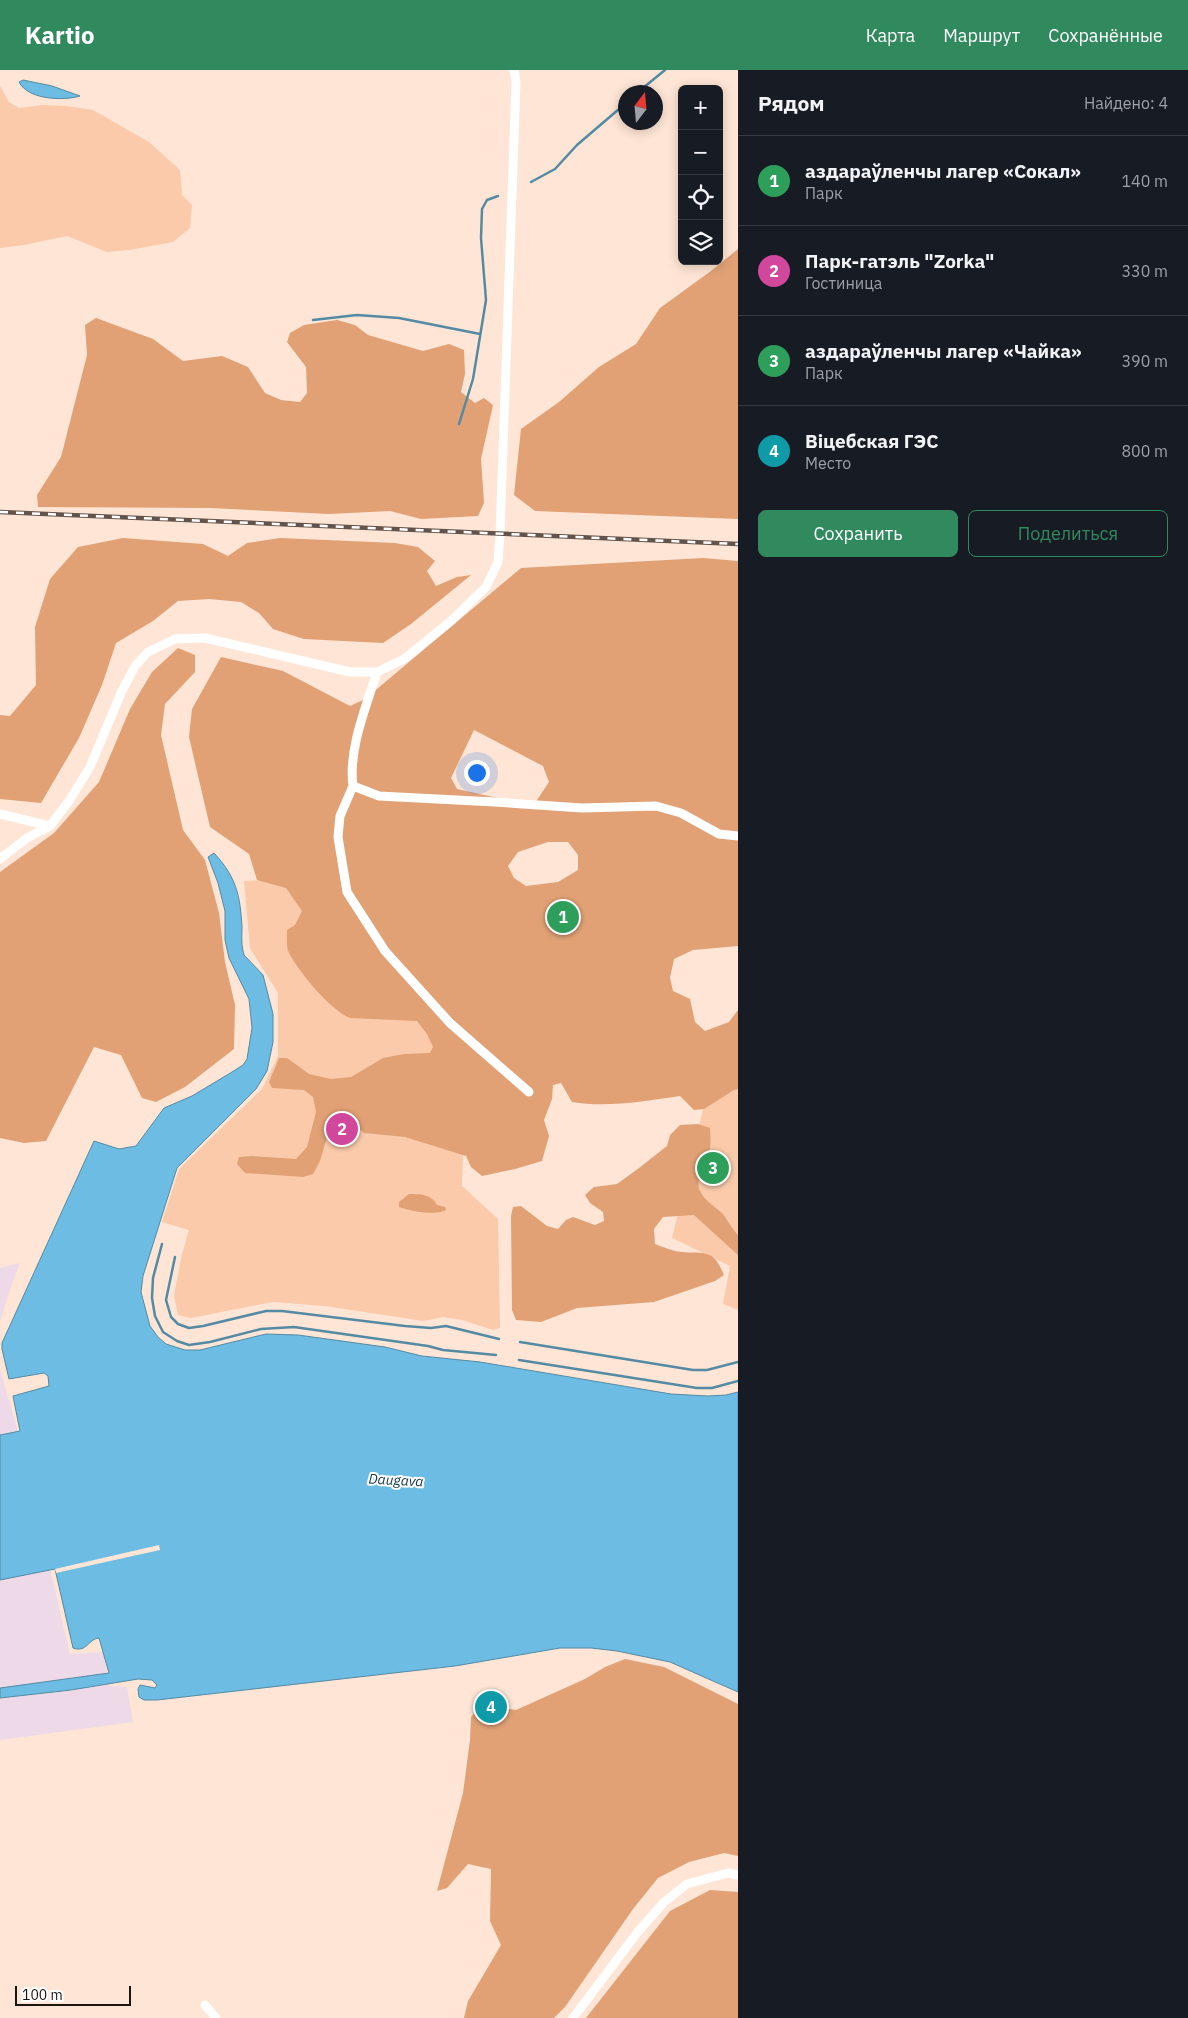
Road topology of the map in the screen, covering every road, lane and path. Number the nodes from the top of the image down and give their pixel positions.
1 (514, 70) edge
2 (377, 672) junction
3 (353, 786) junction
4 (0, 814) edge
5 (50, 826) junction
6 (738, 836) edge
7 (0, 859) edge
8 (529, 1092) dead end
9 (738, 1875) edge
10 (205, 2005) dead end
11 (216, 2018) edge
12 (574, 2018) edge

1 - 2 street
2 - 3 street
2 - 5 street
3 - 6 street
3 - 8 street
4 - 5 street
5 - 7 street
9 - 12 street
10 - 11 street

